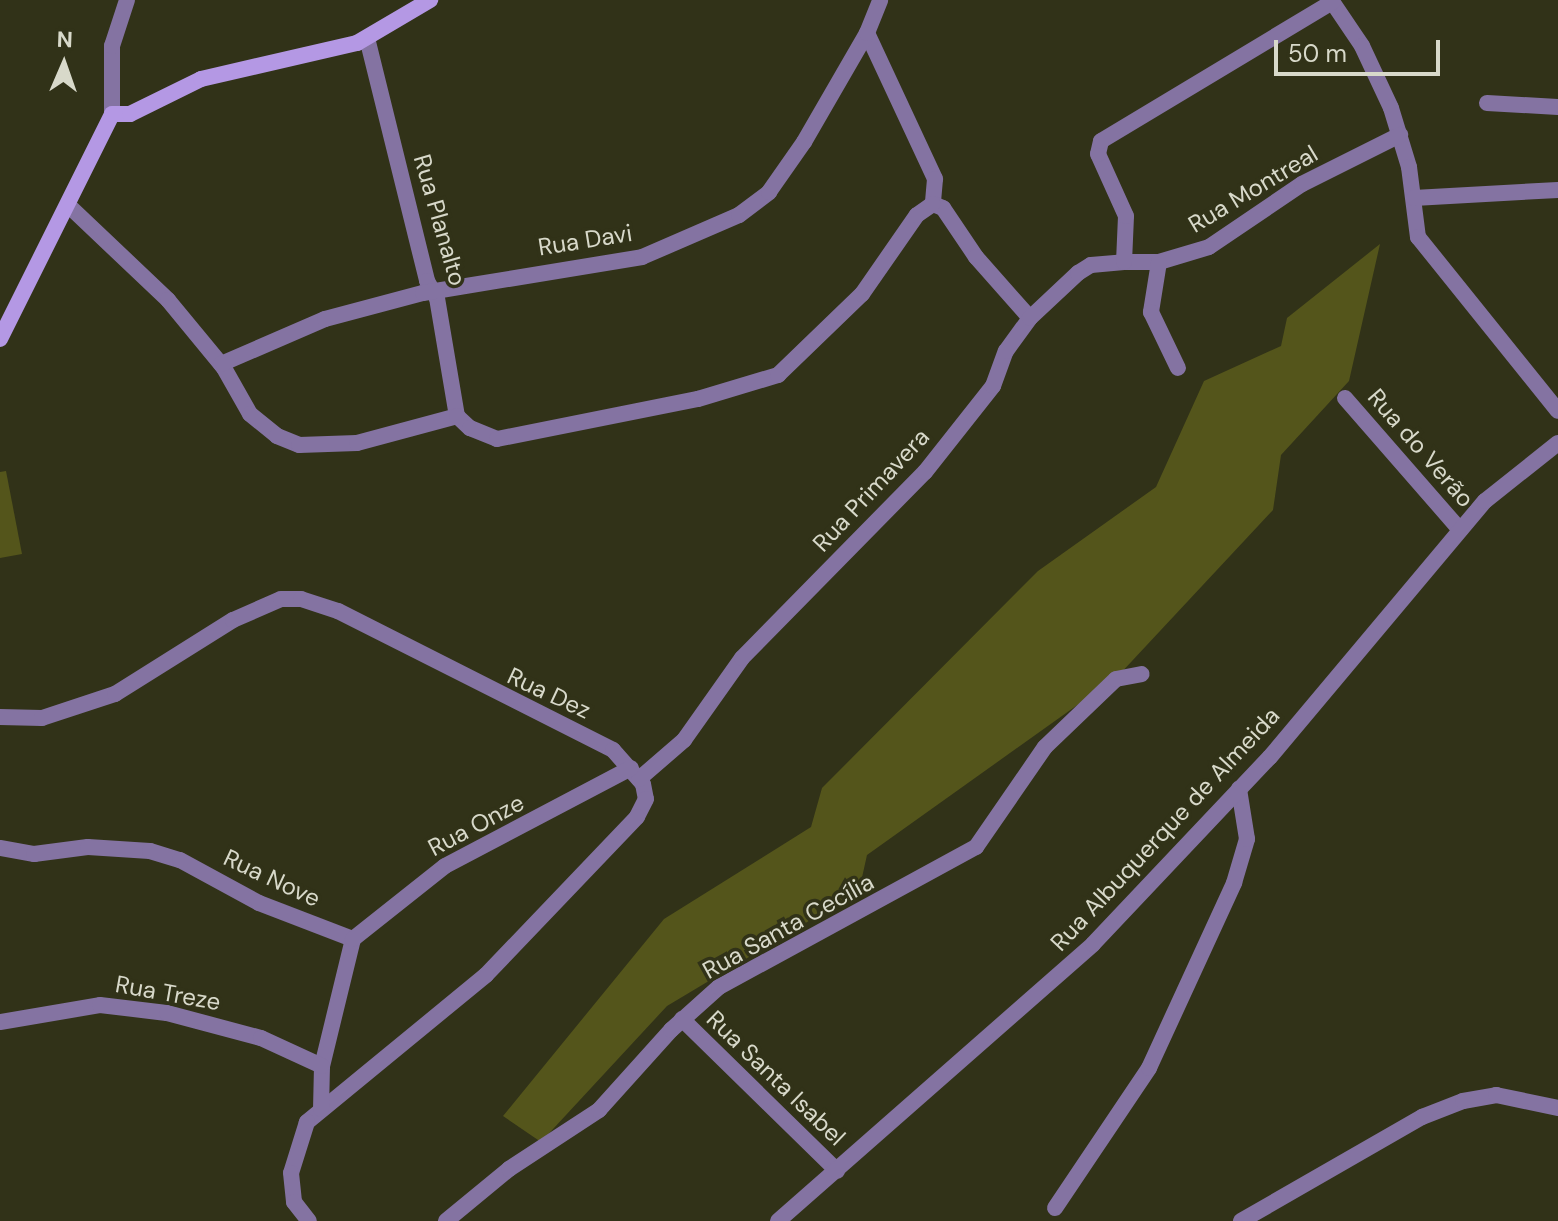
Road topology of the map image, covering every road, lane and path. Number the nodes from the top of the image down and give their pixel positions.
1 (127, 0) edge
2 (430, 0) edge
3 (880, 0) edge
4 (1331, 1) edge
5 (867, 33) junction
6 (367, 38) junction
7 (1487, 103) dead end
8 (1558, 107) edge
9 (112, 114) junction
10 (1400, 135) junction
11 (1558, 190) edge
12 (1414, 198) junction
13 (933, 204) junction
14 (68, 205) junction
15 (1124, 262) junction
16 (1159, 262) junction
17 (434, 292) junction
18 (1030, 318) junction
19 (0, 339) edge
20 (221, 364) junction
21 (1178, 368) dead end
22 (1345, 398) dead end
23 (1558, 411) edge
24 (457, 416) junction
25 (1558, 443) edge
26 (1460, 530) junction
27 (1142, 674) dead end
28 (0, 717) edge
29 (635, 773) junction
30 (1239, 789) junction
31 (0, 848) edge
32 (353, 939) junction
33 (682, 1019) junction
34 (0, 1022) edge
35 (322, 1066) junction
36 (1558, 1108) edge
37 (321, 1109) junction
38 (837, 1171) junction
39 (1275, 1202) junction
40 (1055, 1208) dead end
41 (309, 1221) edge
42 (446, 1221) edge
43 (778, 1221) edge
44 (1241, 1221) edge
45 (1276, 1221) edge

1 - 9 street
2 - 6 street
3 - 5 street, Rua Davi
4 - 10 street
4 - 15 street
5 - 13 street
5 - 17 street, Rua Davi
6 - 9 street
6 - 17 street, Rua Planalto
7 - 8 street
9 - 14 street
10 - 12 street
10 - 16 street, Rua Montreal
11 - 12 street
12 - 23 street
13 - 18 street
13 - 24 street
14 - 19 street
14 - 20 street
15 - 16 street, Rua Montreal
15 - 18 street, Rua Primavera
16 - 21 street
17 - 20 street, Rua Davi
17 - 24 street, Rua Planalto
18 - 29 street, Rua Primavera
20 - 24 street
22 - 26 street, Rua do Verão
25 - 26 street, Rua Albuquerque de Almeida
26 - 30 street, Rua Albuquerque de Almeida
27 - 33 street, Rua Santa Cecília
28 - 29 street, Rua Dez
29 - 32 street, Rua Onze
29 - 37 street
30 - 38 street, Rua Albuquerque de Almeida
30 - 40 street
31 - 32 street, Rua Nove
32 - 35 street
33 - 38 street, Rua Santa Isabel
33 - 42 street, Rua Santa Cecília
34 - 35 street, Rua Treze
35 - 37 street
36 - 39 street
37 - 41 street
38 - 43 street, Rua Albuquerque de Almeida
39 - 44 street
39 - 45 street

